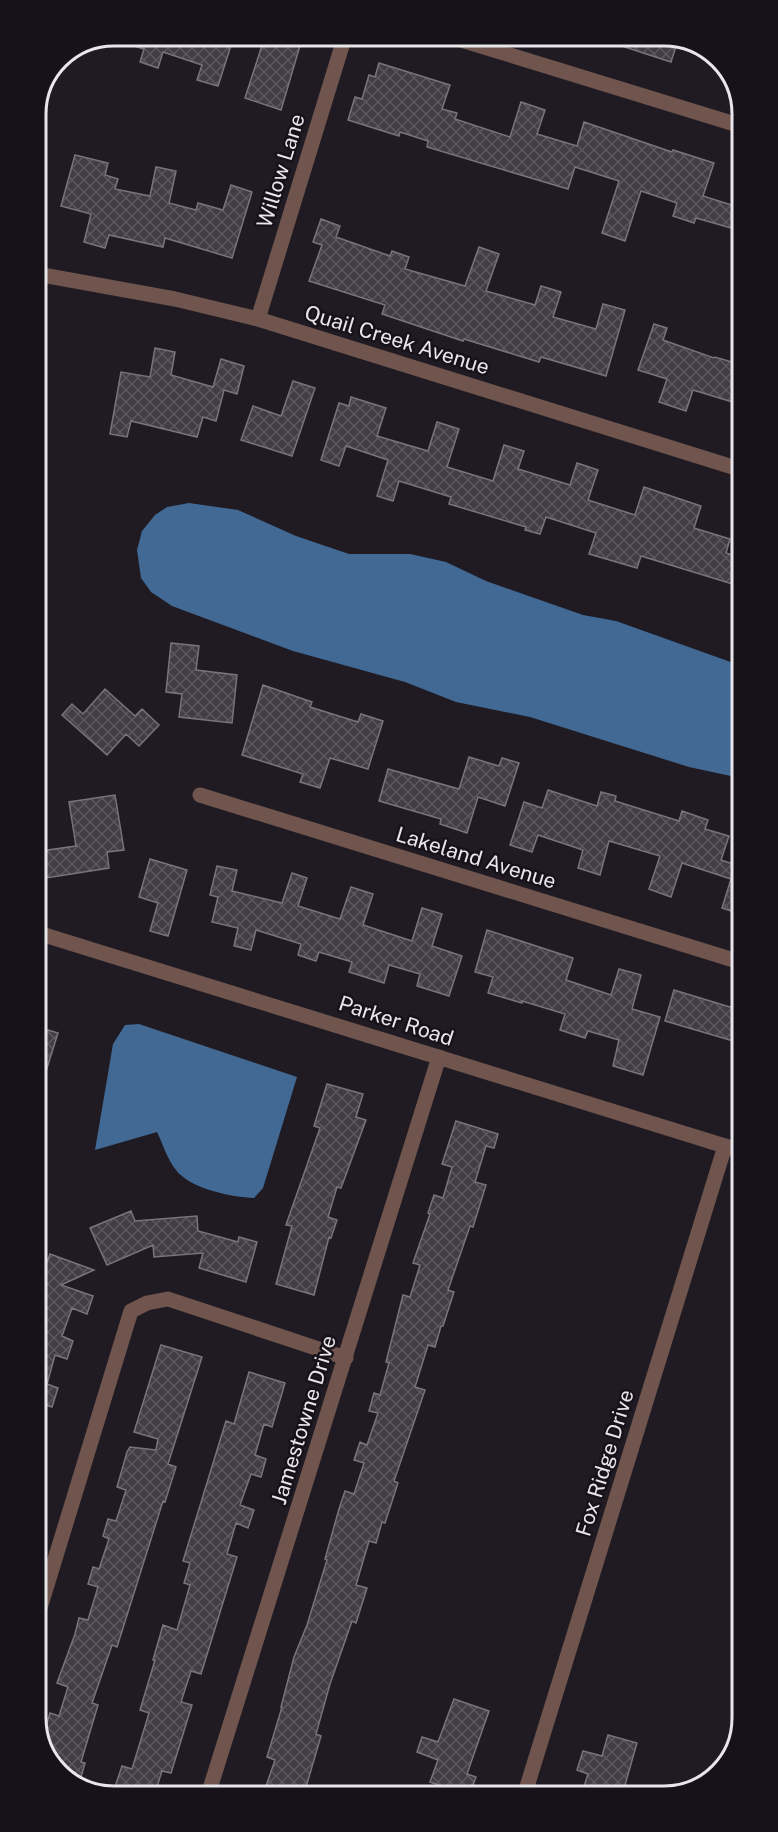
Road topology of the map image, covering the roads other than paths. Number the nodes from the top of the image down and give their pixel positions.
1 (342, 46) edge
2 (483, 47) edge
3 (732, 123) edge
4 (47, 276) edge
5 (258, 319) junction
6 (732, 468) edge
7 (200, 795) dead end
8 (46, 936) edge
9 (732, 960) edge
10 (439, 1057) junction
11 (725, 1146) junction
12 (732, 1148) edge
13 (346, 1358) junction
14 (46, 1588) edge
15 (211, 1785) edge
16 (527, 1786) edge

1 - 5 street, Willow Lane
2 - 3 street
4 - 5 street, Quail Creek Avenue
5 - 6 street, Quail Creek Avenue
7 - 9 street, Lakeland Avenue
8 - 10 street, Parker Road
10 - 11 street, Parker Road
10 - 13 street, Jamestowne Drive
11 - 12 street, Parker Road
11 - 16 street, Fox Ridge Drive
13 - 14 street
13 - 15 street, Jamestowne Drive

